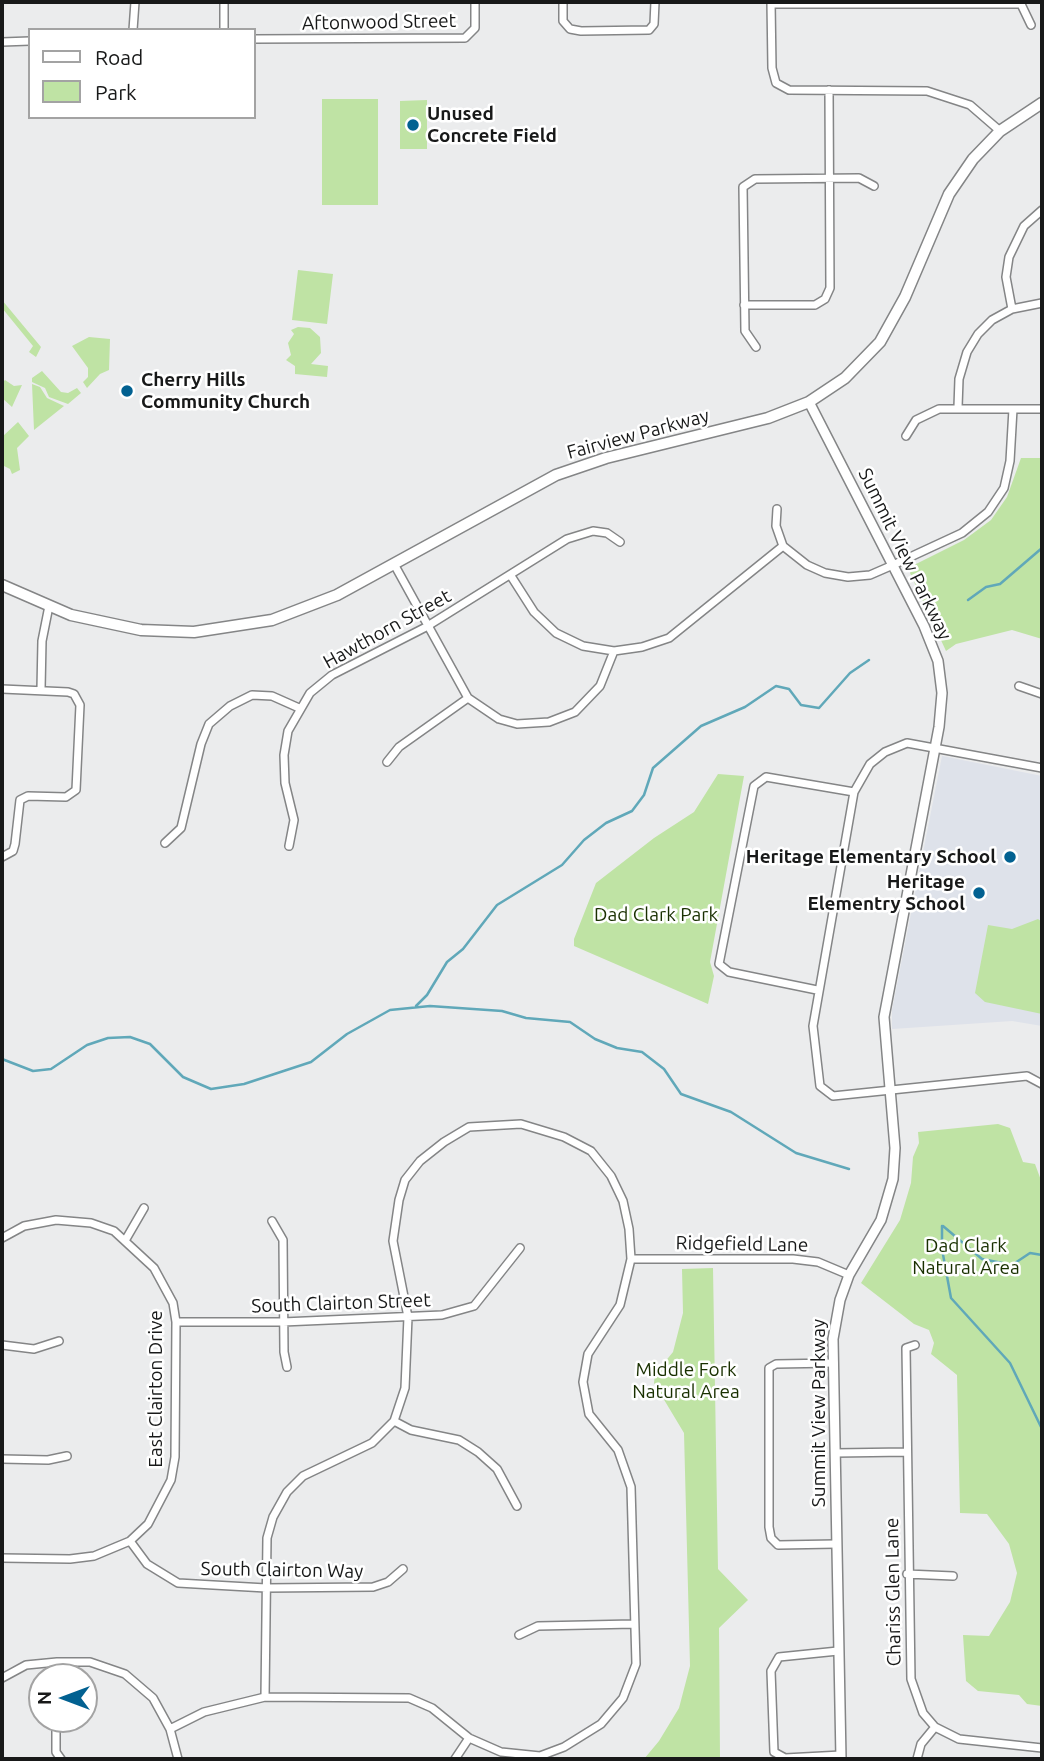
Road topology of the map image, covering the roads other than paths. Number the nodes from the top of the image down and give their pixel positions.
1 (135, 2) edge
2 (224, 2) edge
3 (475, 2) edge
4 (563, 2) edge
5 (655, 2) edge
6 (771, 3) edge
7 (859, 3) edge
8 (1020, 3) edge
9 (1031, 25) dead end
10 (133, 28) edge
11 (224, 28) edge
12 (256, 39) edge
13 (28, 41) edge
14 (2, 42) edge
15 (829, 90) junction
16 (1042, 103) edge
17 (1000, 131) junction
18 (829, 178) junction
19 (874, 186) dead end
20 (1042, 210) edge
21 (1042, 303) edge
22 (744, 305) junction
23 (1012, 309) junction
24 (756, 347) dead end
25 (808, 402) junction
26 (958, 407) junction
27 (1013, 409) junction
28 (1042, 409) edge
29 (906, 436) dead end
30 (777, 509) dead end
31 (620, 542) dead end
32 (783, 546) junction
33 (394, 564) junction
34 (893, 565) junction
35 (511, 576) junction
36 (2, 585) edge
37 (49, 606) junction
38 (426, 627) junction
39 (614, 651) junction
40 (1019, 686) dead end
41 (2, 689) edge
42 (41, 689) junction
43 (1042, 694) edge
44 (468, 698) junction
45 (299, 708) junction
46 (935, 747) junction
47 (387, 762) dead end
48 (1042, 768) edge
49 (854, 792) junction
50 (165, 843) dead end
51 (289, 846) dead end
52 (2, 857) edge
53 (817, 990) junction
54 (1042, 1084) edge
55 (889, 1090) junction
56 (144, 1208) dead end
57 (272, 1222) dead end
58 (2, 1238) edge
59 (126, 1239) junction
60 (520, 1248) dead end
61 (631, 1259) junction
62 (849, 1275) junction
63 (408, 1317) junction
64 (176, 1322) junction
65 (283, 1322) junction
66 (59, 1341) dead end
67 (2, 1345) edge
68 (915, 1345) dead end
69 (834, 1363) junction
70 (287, 1367) dead end
71 (394, 1421) junction
72 (907, 1452) junction
73 (835, 1453) junction
74 (66, 1457) dead end
75 (2, 1459) edge
76 (517, 1506) dead end
77 (130, 1541) junction
78 (836, 1544) junction
79 (2, 1558) edge
80 (403, 1569) dead end
81 (907, 1574) junction
82 (953, 1576) dead end
83 (266, 1588) junction
84 (634, 1624) junction
85 (519, 1635) dead end
86 (838, 1651) junction
87 (57, 1662) joint
88 (2, 1678) edge
89 (265, 1697) junction
90 (935, 1727) junction
91 (170, 1729) junction
92 (56, 1733) edge
93 (469, 1738) junction
94 (1042, 1748) edge
95 (841, 1757) edge
96 (61, 1759) edge
97 (178, 1759) edge
98 (455, 1759) edge
99 (917, 1759) edge

1 - 10 street
2 - 11 street
3 - 12 street, Aftonwood Street
4 - 5 street
6 - 7 street
6 - 15 street
7 - 8 street
8 - 9 street
13 - 14 street
15 - 17 street
15 - 18 street
16 - 17 main road, Fairview Parkway
17 - 25 main road, Fairview Parkway
18 - 19 street
18 - 22 street
18 - 22 street
20 - 23 street
21 - 23 street
22 - 24 street
23 - 26 street
25 - 33 main road, Fairview Parkway
25 - 34 street, Summit View Parkway
26 - 27 street
26 - 29 street
27 - 28 street
27 - 34 street
30 - 32 street
31 - 35 street, Hawthorn Street
32 - 34 street
32 - 39 street
33 - 37 main road, Fairview Parkway
33 - 38 street
34 - 46 street, Summit View Parkway
35 - 38 street, Hawthorn Street
35 - 39 street
36 - 37 main road, Fairview Parkway
37 - 42 street
38 - 44 street
38 - 45 street, Hawthorn Street
39 - 44 street
40 - 43 street
41 - 42 street
42 - 52 street
44 - 47 street
45 - 50 street
45 - 51 street, Hawthorn Street
46 - 48 street
46 - 49 street
46 - 55 street, Summit View Parkway
49 - 53 street
49 - 53 street
53 - 55 street
54 - 55 street
55 - 62 street, Summit View Parkway
56 - 59 street
57 - 65 street
58 - 59 street, East Clairton Drive
59 - 64 street, East Clairton Drive
60 - 63 street, South Clairton Street
61 - 62 street, Ridgefield Lane
61 - 63 street
61 - 84 street
62 - 69 street, Summit View Parkway
63 - 65 street, South Clairton Street
63 - 71 street
64 - 65 street, South Clairton Street
64 - 77 street, East Clairton Drive
65 - 70 street
66 - 67 street
68 - 72 street, Chariss Glen Lane
69 - 73 street, Summit View Parkway
69 - 78 street
71 - 76 street
71 - 83 street
72 - 73 street
72 - 81 street, Chariss Glen Lane
73 - 78 street, Summit View Parkway
74 - 75 street
77 - 79 street, East Clairton Drive
77 - 83 street, South Clairton Way
78 - 86 street, Summit View Parkway
80 - 83 street, South Clairton Way
81 - 82 street
81 - 90 street, Chariss Glen Lane
83 - 89 street
84 - 85 street
84 - 93 street
86 - 95 street, Summit View Parkway
86 - 95 street
87 - 88 street
87 - 91 street
89 - 91 street
89 - 93 street
90 - 94 street
90 - 99 street
91 - 97 street
92 - 96 street
93 - 98 street

